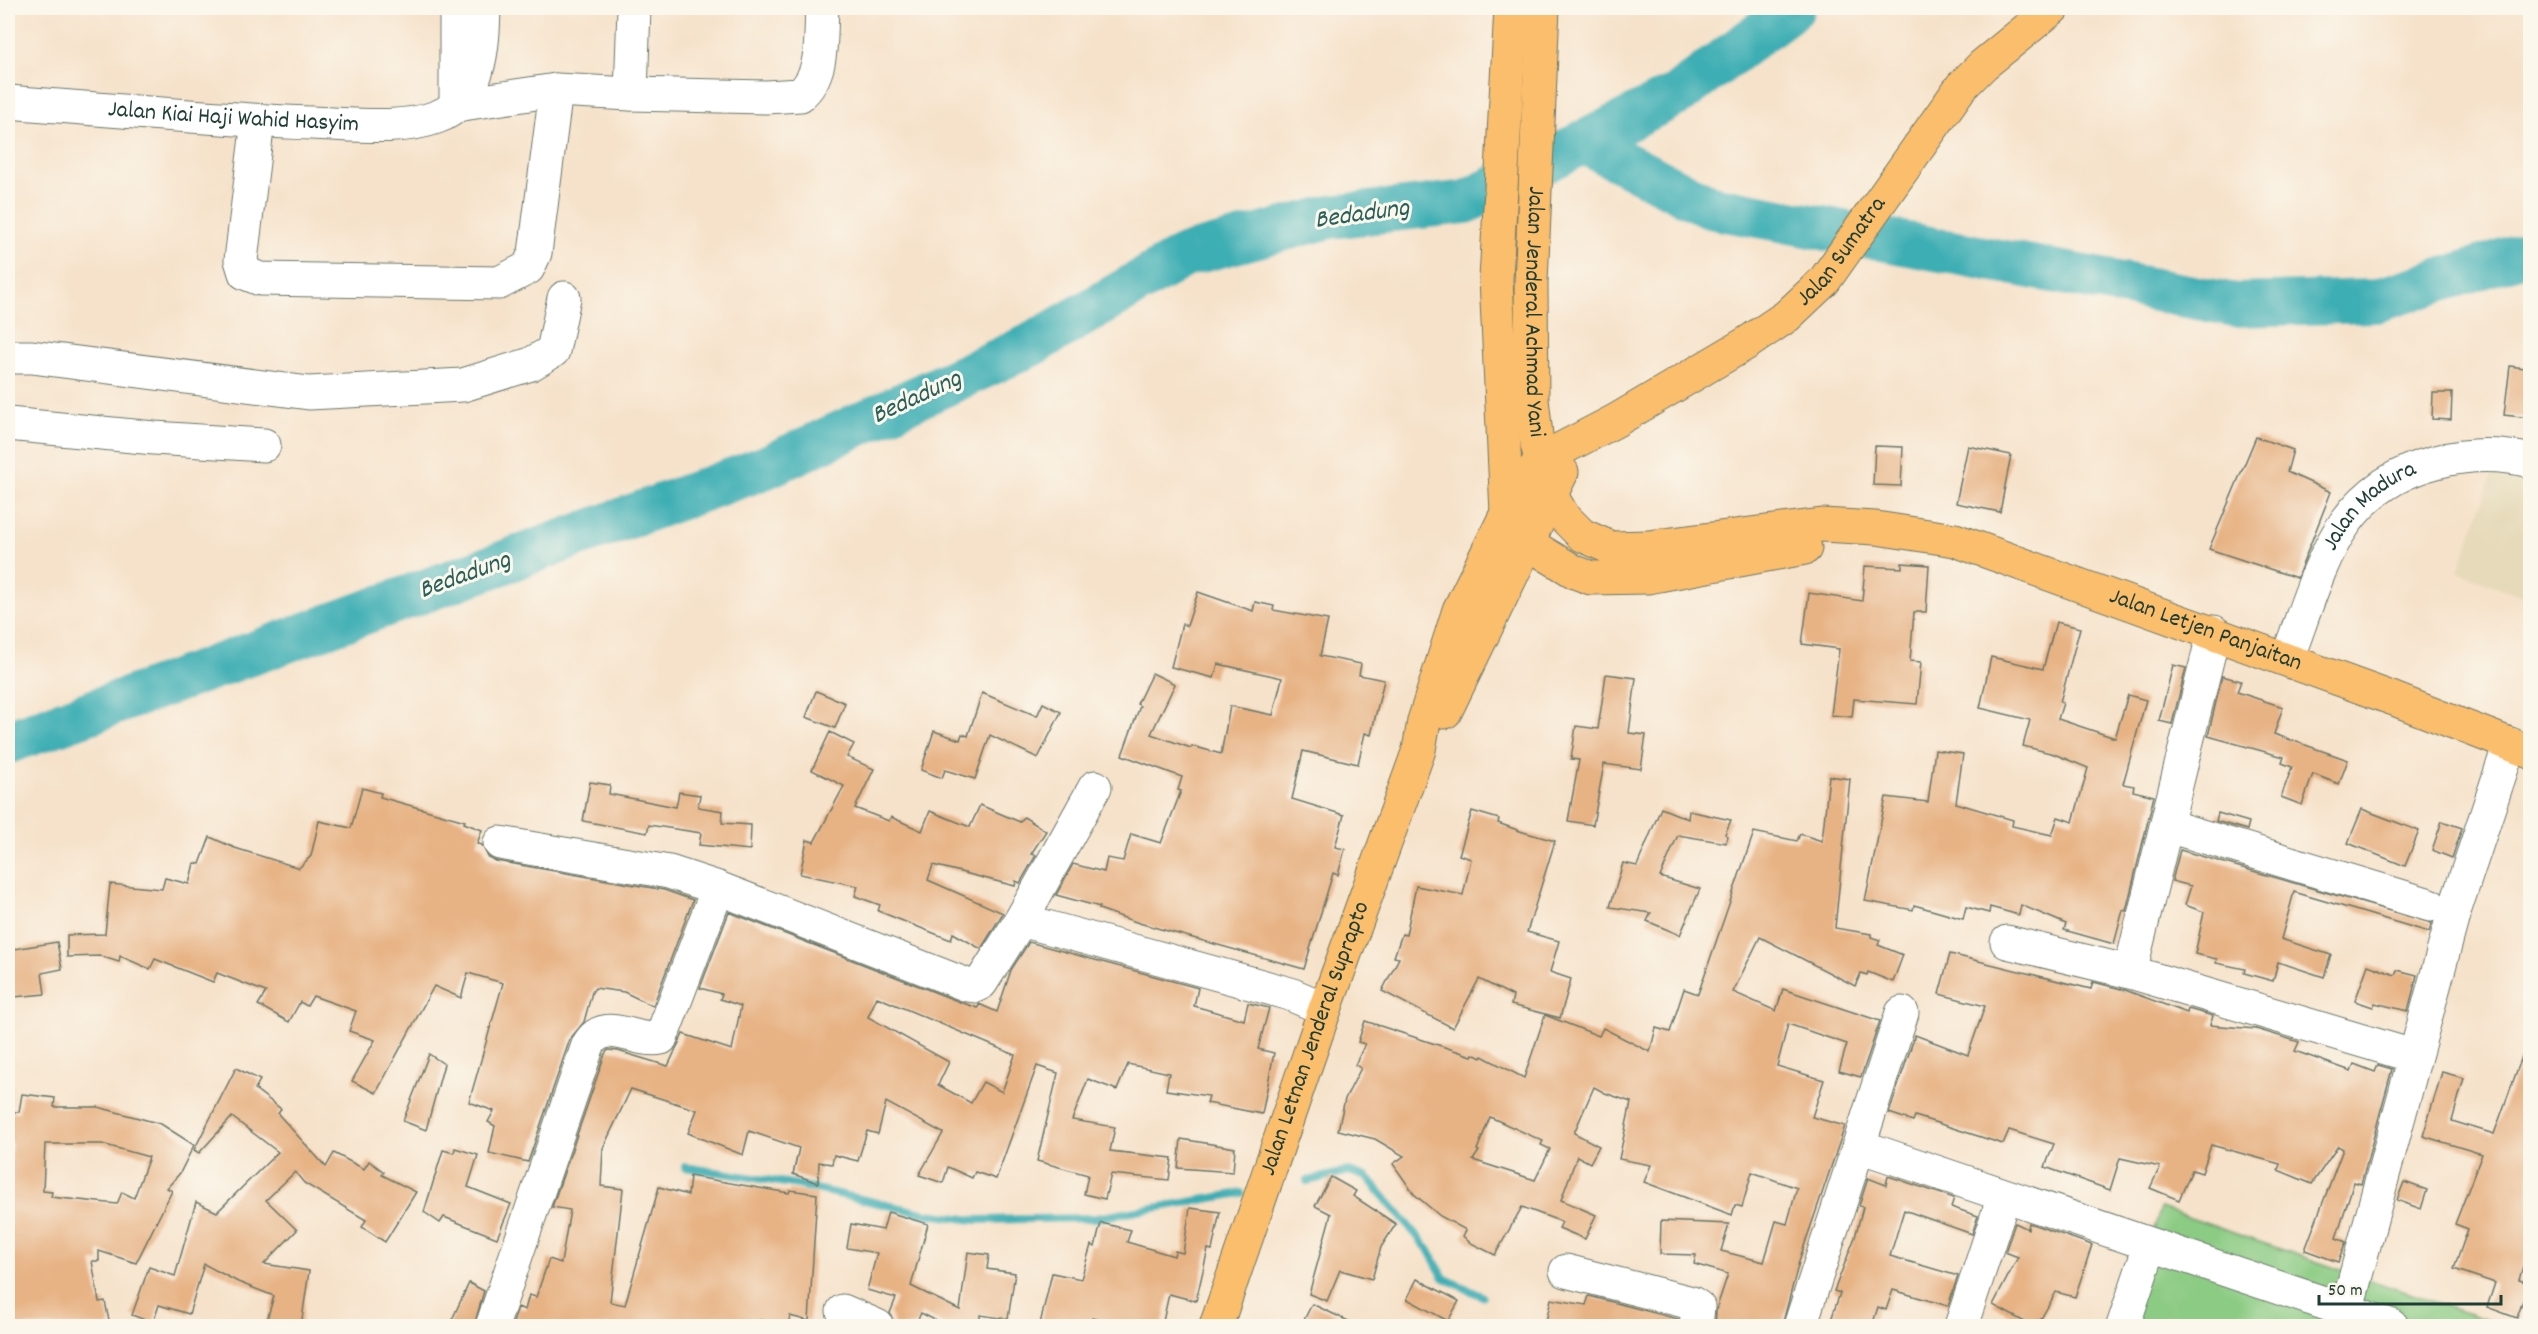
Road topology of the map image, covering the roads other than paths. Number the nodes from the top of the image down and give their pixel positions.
1 (456, 8) edge
2 (484, 8) edge
3 (634, 8) edge
4 (822, 8) edge
5 (2053, 8) edge
6 (1543, 9) edge
7 (1511, 10) edge
8 (556, 90) junction
9 (631, 94) junction
10 (8, 102) edge
11 (456, 105) junction
12 (258, 121) junction
13 (564, 298) dead end
14 (8, 357) edge
15 (8, 424) edge
16 (1579, 441) junction
17 (264, 445) dead end
18 (1540, 460) junction
19 (2530, 462) edge
20 (1550, 494) junction
21 (1507, 513) junction
22 (1876, 528) junction
23 (1527, 543) junction
24 (1611, 548) joint
25 (1474, 613) junction
26 (2214, 632) junction
27 (2287, 659) junction
28 (2520, 748) edge
29 (1095, 787) dead end
30 (2168, 826) junction
31 (500, 843) dead end
32 (718, 888) junction
33 (2430, 905) dead end
34 (1021, 920) junction
35 (2007, 942) dead end
36 (2130, 972) junction
37 (1325, 1010) junction
38 (1902, 1013) dead end
39 (2413, 1056) junction
40 (1859, 1146) junction
41 (2004, 1196) junction
42 (2150, 1246) junction
43 (1566, 1271) dead end
44 (843, 1311) dead end
45 (2346, 1312) junction
46 (492, 1326) edge
47 (877, 1326) edge
48 (1216, 1326) edge
49 (1696, 1326) edge
50 (1800, 1326) edge
51 (1961, 1326) edge
52 (2123, 1326) edge
53 (2392, 1326) edge

1 - 11 street
2 - 11 street
3 - 9 street
4 - 9 street
5 - 16 main road, Jalan Sumatra
6 - 18 main road, Jalan Jenderal Achmad Yani
7 - 21 main road, Jalan Jenderal Achmad Yani
8 - 9 street
8 - 11 street
8 - 12 street
10 - 12 street, Jalan Kiai Haji Wahid Hasyim
11 - 12 street, Jalan Kiai Haji Wahid Hasyim
13 - 14 street
15 - 17 street
16 - 18 main road, Jalan Sumatra
16 - 20 main road
18 - 20 main road, Jalan Jenderal Achmad Yani
18 - 21 main road
19 - 27 street, Jalan Madura
20 - 23 main road
20 - 24 main road, Jalan Jenderal Achmad Yani
21 - 23 main road
21 - 25 main road
22 - 23 main road
22 - 24 main road, Jalan Letjen Panjaitan
22 - 26 main road, Jalan Letjen Panjaitan
23 - 25 main road
25 - 37 main road, Jalan Letnan Jenderal Suprapto
26 - 27 main road, Jalan Letjen Panjaitan
26 - 30 street
27 - 28 main road, Jalan Letjen Panjaitan
28 - 39 street
29 - 34 street
30 - 33 street
30 - 36 street
31 - 32 street
32 - 34 street
32 - 46 street
34 - 37 street
35 - 36 street
36 - 39 street
37 - 48 main road, Jalan Letnan Jenderal Suprapto
38 - 40 street
39 - 45 street
40 - 41 street
40 - 50 street
41 - 42 street
41 - 51 street
42 - 45 street
42 - 52 street
43 - 49 street
44 - 47 street
45 - 53 street

